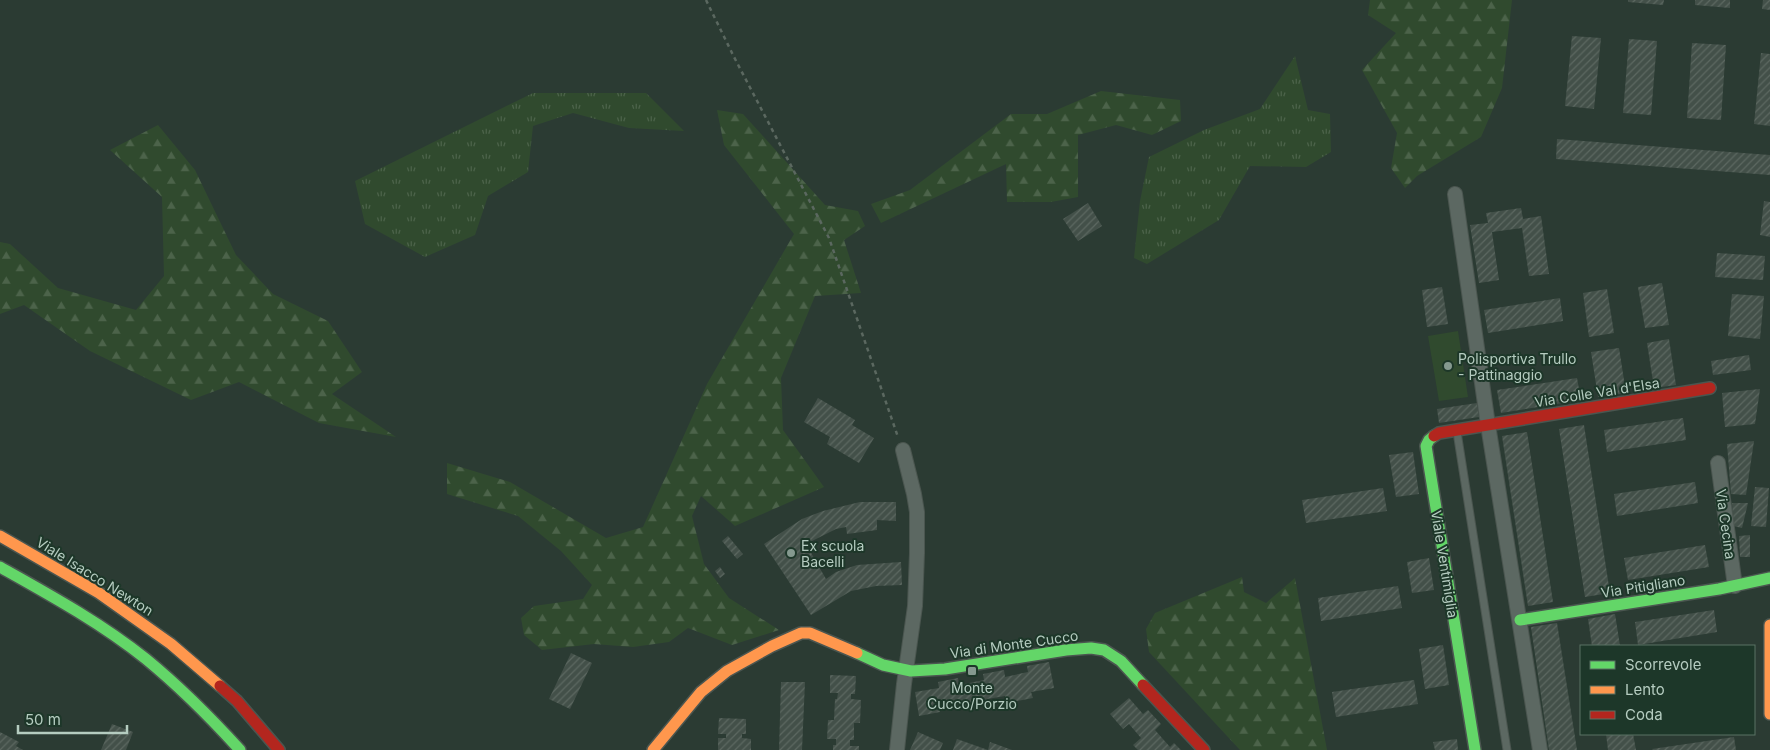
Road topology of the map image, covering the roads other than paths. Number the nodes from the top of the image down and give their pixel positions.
1 (1455, 194) dead end
2 (1710, 388) dead end
3 (1488, 425) junction
4 (1456, 430) junction
5 (904, 453) road end
6 (1718, 462) dead end
7 (0, 536) edge
8 (0, 567) edge
9 (1770, 578) edge
10 (1735, 586) junction
11 (1520, 620) junction
12 (1770, 626) edge
13 (906, 671) junction
14 (1770, 714) edge
15 (240, 750) edge
16 (279, 750) edge
17 (653, 750) edge
18 (898, 750) edge
19 (1204, 750) edge
20 (1475, 750) edge
21 (1507, 750) edge
22 (1540, 750) edge

1 - 3 street
2 - 3 main road, Via Colle Val d'Elsa
3 - 4 main road, Viale Ventimiglia
3 - 11 street
4 - 20 main road, Viale Ventimiglia
4 - 21 lane
5 - 13 street
6 - 10 street, Via Cecina
7 - 16 main road, Viale Isacco Newton
8 - 15 main road
9 - 10 main road, Via Pitigliano
10 - 11 main road, Via Pitigliano
11 - 22 street
12 - 14 main road
13 - 17 main road, Via di Monte Cucco
13 - 18 street
13 - 19 main road, Via di Monte Cucco

